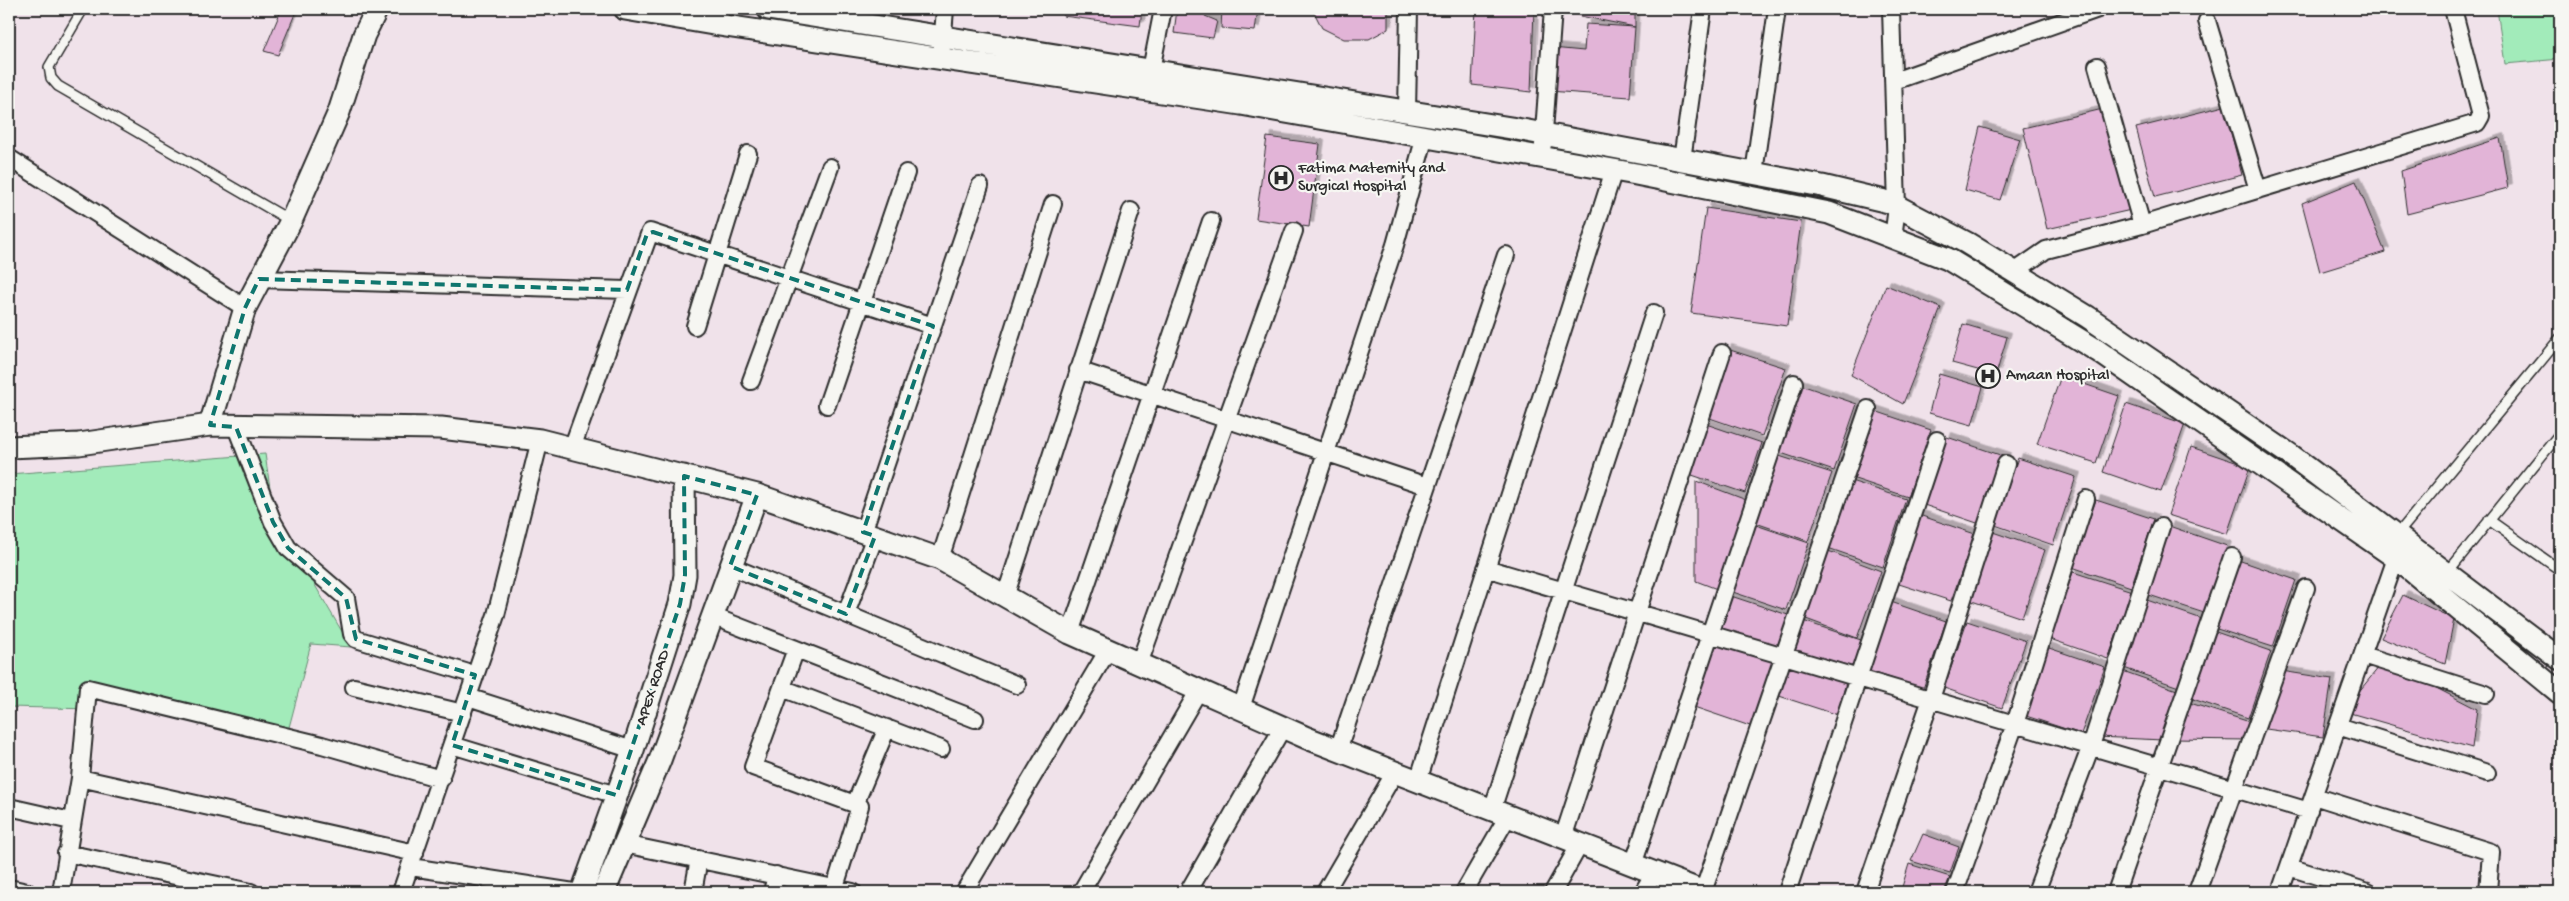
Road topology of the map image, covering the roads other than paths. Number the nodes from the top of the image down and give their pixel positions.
1 (83, 9) edge
2 (377, 9) edge
3 (625, 9) edge
4 (768, 9) edge
5 (945, 9) edge
6 (1163, 9) edge
7 (1409, 9) edge
8 (1553, 9) edge
9 (1703, 9) edge
10 (1777, 9) edge
11 (1891, 9) edge
12 (2098, 9) edge
13 (2453, 9) edge
14 (720, 17) edge
15 (2208, 21) dead end
16 (943, 36) junction
17 (942, 59) junction
18 (2097, 66) dead end
19 (1149, 80) junction
20 (1894, 81) junction
21 (1408, 111) junction
22 (1543, 135) junction
23 (1425, 136) junction
24 (748, 154) dead end
25 (1542, 157) junction
26 (9, 158) edge
27 (1682, 160) junction
28 (830, 167) dead end
29 (1614, 170) junction
30 (906, 173) dead end
31 (1754, 173) junction
32 (980, 186) dead end
33 (2258, 190) junction
34 (1052, 204) dead end
35 (1897, 207) junction
36 (1131, 211) dead end
37 (1211, 220) dead end
38 (291, 221) junction
39 (2142, 226) junction
40 (1294, 231) dead end
41 (1893, 238) junction
42 (717, 254) junction
43 (1506, 255) dead end
44 (2014, 272) junction
45 (789, 278) junction
46 (259, 279) junction
47 (627, 290) junction
48 (862, 302) junction
49 (245, 308) junction
50 (1654, 314) dead end
51 (695, 326) dead end
52 (933, 326) junction
53 (2560, 338) edge
54 (1722, 353) dead end
55 (1078, 370) junction
56 (751, 381) dead end
57 (1794, 383) dead end
58 (1152, 394) junction
59 (827, 405) dead end
60 (1868, 409) dead end
61 (1227, 419) junction
62 (210, 425) junction
63 (236, 427) junction
64 (2560, 433) edge
65 (540, 440) junction
66 (1937, 440) dead end
67 (9, 447) edge
68 (572, 448) junction
69 (1326, 453) junction
70 (2006, 464) dead end
71 (684, 476) junction
72 (1427, 486) junction
73 (757, 495) junction
74 (2086, 499) dead end
75 (2489, 520) junction
76 (2161, 527) dead end
77 (869, 534) junction
78 (2397, 535) junction
79 (2232, 557) dead end
80 (2396, 558) junction
81 (940, 559) junction
82 (730, 566) junction
83 (1486, 568) junction
84 (2560, 570) edge
85 (2447, 573) junction
86 (2306, 588) dead end
87 (1564, 591) junction
88 (1006, 598) junction
89 (1637, 612) junction
90 (846, 614) junction
91 (712, 616) junction
92 (1070, 633) junction
93 (1711, 634) junction
94 (796, 649) junction
95 (1108, 650) junction
96 (2363, 655) junction
97 (1784, 656) junction
98 (2560, 659) edge
99 (1140, 664) junction
100 (475, 675) junction
101 (1857, 677) junction
102 (354, 686) dead end
103 (1017, 686) dead end
104 (782, 688) junction
105 (1200, 690) junction
106 (2560, 693) edge
107 (2486, 694) dead end
108 (468, 697) junction
109 (1931, 699) junction
110 (1241, 708) junction
111 (463, 713) junction
112 (975, 720) dead end
113 (2015, 724) junction
114 (2338, 726) junction
115 (1283, 727) junction
116 (887, 728) junction
117 (452, 745) junction
118 (2091, 746) junction
119 (941, 749) dead end
120 (633, 750) junction
121 (1338, 750) junction
122 (2160, 767) junction
123 (1395, 772) junction
124 (2487, 773) dead end
125 (80, 778) junction
126 (441, 779) junction
127 (1418, 781) junction
128 (2234, 788) junction
129 (616, 795) junction
130 (2311, 803) junction
131 (854, 804) junction
132 (9, 807) edge
133 (1500, 813) junction
134 (71, 821) junction
135 (1572, 841) junction
136 (624, 844) junction
137 (66, 853) junction
138 (699, 859) junction
139 (413, 860) junction
140 (1633, 865) junction
141 (2289, 867) junction
142 (1654, 873) junction
143 (776, 875) junction
144 (835, 887) junction
145 (9, 888) edge
146 (27, 892) edge
147 (61, 892) edge
148 (251, 892) edge
149 (401, 892) edge
150 (574, 892) edge
151 (582, 892) edge
152 (604, 892) edge
153 (693, 892) edge
154 (772, 892) edge
155 (853, 892) edge
156 (964, 892) edge
157 (1081, 892) edge
158 (1188, 892) edge
159 (1325, 892) edge
160 (1464, 892) edge
161 (1553, 892) edge
162 (1643, 892) edge
163 (1704, 892) edge
164 (1786, 892) edge
165 (1866, 892) edge
166 (1955, 892) edge
167 (2036, 892) edge
168 (2116, 892) edge
169 (2197, 892) edge
170 (2280, 892) edge
171 (2368, 892) edge
172 (2488, 892) edge

1 - 38 lane
2 - 38 street
3 - 14 street
4 - 16 street
5 - 16 street
6 - 19 street
7 - 21 street
8 - 22 street
9 - 27 street
10 - 31 street
11 - 20 street
12 - 20 street
13 - 33 street
14 - 17 street
15 - 33 street
16 - 17 street
16 - 19 street
17 - 19 street
18 - 39 street
19 - 21 street
19 - 23 street
20 - 35 street
21 - 22 street
22 - 25 street
22 - 27 street
23 - 25 street
23 - 69 street
24 - 42 street
25 - 29 street
26 - 49 street
27 - 31 street
28 - 45 street
29 - 41 street
29 - 83 street
30 - 48 street
31 - 35 street
32 - 52 street
33 - 39 street
34 - 81 street
35 - 41 street
35 - 44 street
36 - 55 street
37 - 58 street
38 - 46 street
39 - 44 street
40 - 61 street
41 - 80 street
42 - 45 street
42 - 47 street
42 - 51 street
43 - 72 street
44 - 78 street
45 - 48 street
45 - 56 street
46 - 47 street
46 - 49 street
47 - 68 street
48 - 52 street
48 - 59 street
49 - 62 street
50 - 87 street
52 - 77 street
53 - 78 lane
54 - 89 street
55 - 58 street
55 - 88 street
57 - 93 street
58 - 61 street
58 - 92 street
60 - 97 street
61 - 69 street
61 - 99 street
62 - 63 street
62 - 67 street
63 - 65 street
63 - 100 street
64 - 75 lane
65 - 68 street
65 - 100 street
66 - 101 street
68 - 71 street
69 - 72 street
69 - 110 street
70 - 109 street
71 - 73 street
71 - 120 street, APEX ROAD
72 - 121 street
73 - 77 street
73 - 82 street, APEX ROAD
74 - 113 street
75 - 84 lane
75 - 85 lane
76 - 118 street
77 - 81 street
77 - 90 street
78 - 85 street
79 - 122 street
80 - 96 street
80 - 106 street
81 - 88 street
82 - 90 street
82 - 91 street, APEX ROAD
83 - 87 street
83 - 127 street
85 - 98 street
86 - 128 street
87 - 89 street
87 - 133 street
88 - 92 street
89 - 93 street
89 - 135 street
90 - 103 street
91 - 94 street
91 - 136 street, APEX ROAD
92 - 95 street
93 - 97 street
93 - 140 street
94 - 104 street
94 - 112 street
95 - 99 street
95 - 156 street
96 - 107 street
96 - 114 street
97 - 101 street
97 - 163 street
99 - 105 street
100 - 108 street
101 - 109 street
101 - 164 street
102 - 111 street
104 - 116 street
104 - 131 street
105 - 110 street
105 - 157 street
108 - 111 street
108 - 120 street
109 - 113 street
109 - 165 street
110 - 115 street
111 - 117 street
113 - 118 street
113 - 166 street
114 - 124 street
114 - 130 street
115 - 121 street
115 - 158 street
116 - 119 street
116 - 131 street
117 - 126 street
117 - 129 street
118 - 122 street
118 - 167 street
120 - 129 street, APEX ROAD
121 - 123 street
122 - 128 street
122 - 168 street
123 - 127 street
123 - 159 street
125 - 126 street
125 - 134 street
125 - 139 street
126 - 139 street
127 - 133 street
128 - 130 street
128 - 169 street
129 - 151 street, APEX ROAD
130 - 141 street
130 - 172 street
131 - 144 street
132 - 134 street
133 - 135 street
133 - 160 street
134 - 137 street
135 - 140 street
135 - 161 street
136 - 138 street
136 - 152 street, APEX ROAD
137 - 147 street
137 - 148 street
138 - 143 street
138 - 153 street
139 - 149 street
139 - 150 street
140 - 142 street
141 - 170 street
141 - 171 street
142 - 162 street
142 - 163 street
143 - 144 street
143 - 154 street
144 - 155 street
145 - 146 street

